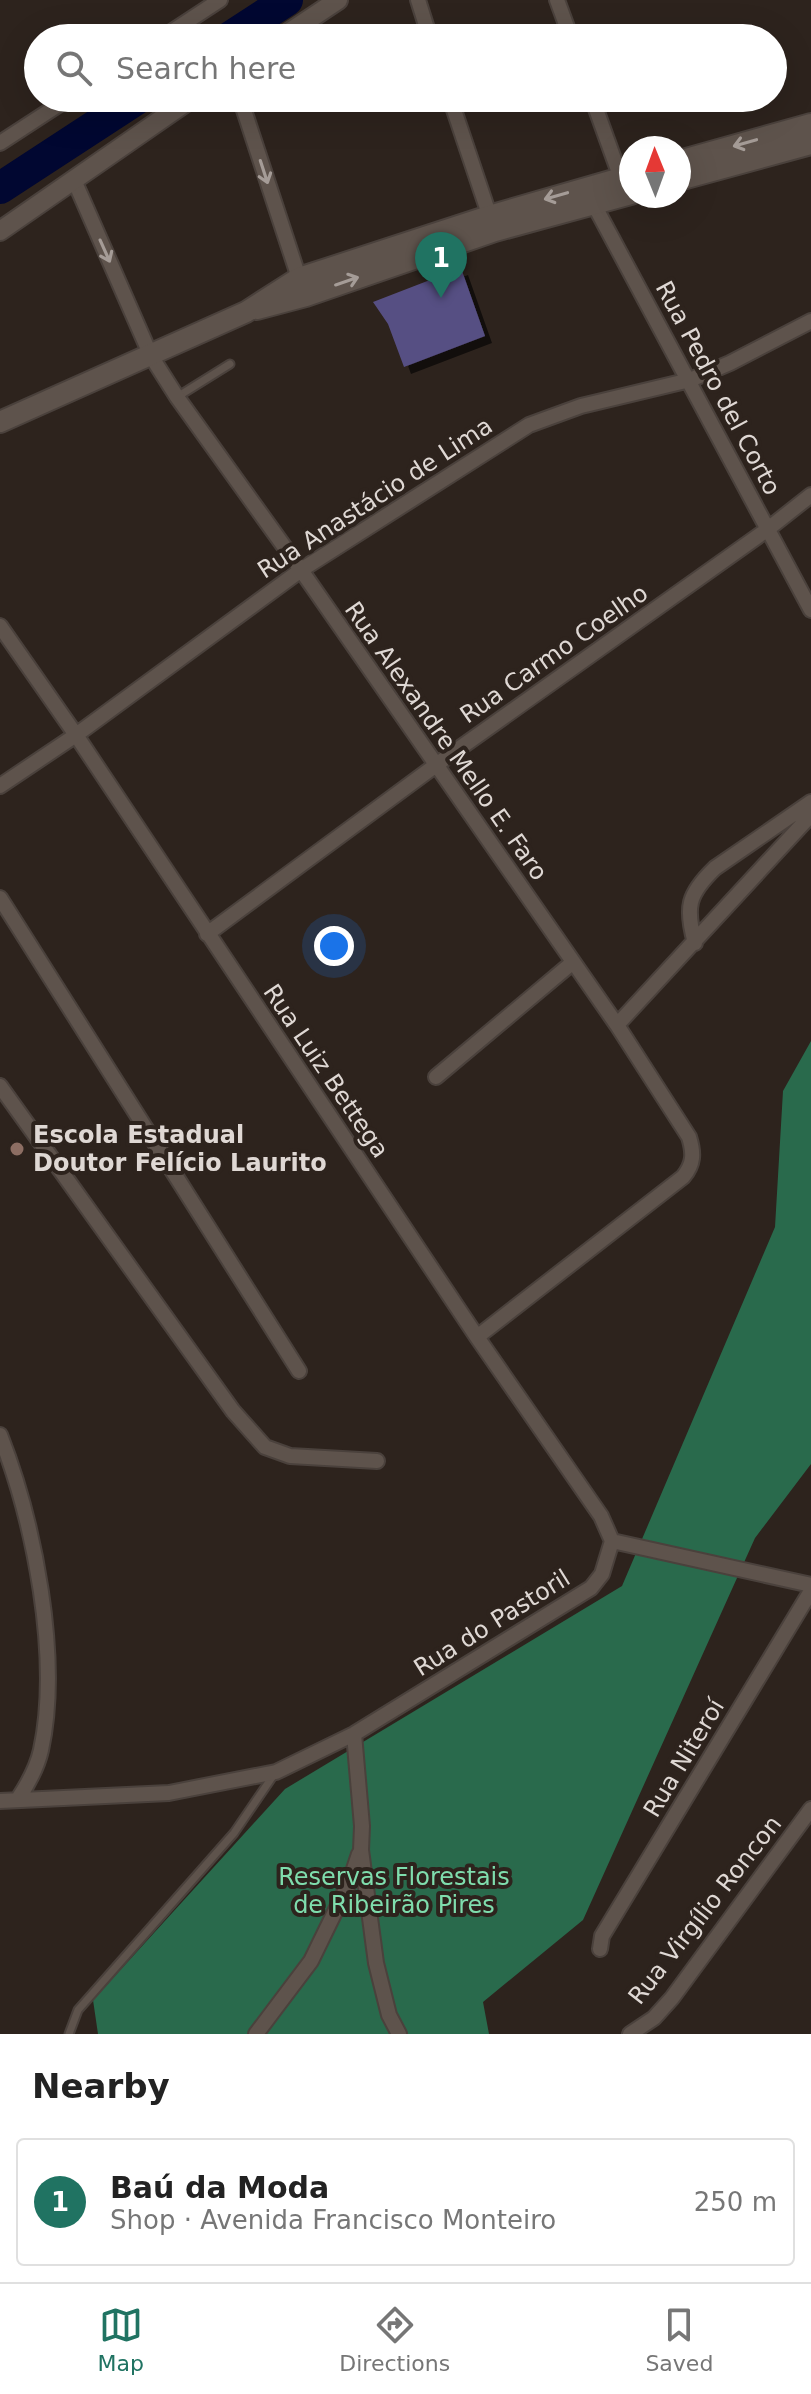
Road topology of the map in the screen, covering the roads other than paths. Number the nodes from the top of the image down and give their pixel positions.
1 (220, 0) edge
2 (338, 0) edge
3 (418, 0) edge
4 (557, 0) edge
5 (183, 24) edge
6 (302, 24) edge
7 (426, 24) edge
8 (566, 24) edge
9 (48, 112) edge
10 (172, 112) edge
11 (245, 112) edge
12 (455, 112) edge
13 (598, 112) edge
14 (811, 124) edge
15 (0, 143) edge
16 (811, 144) edge
17 (691, 158) edge
18 (619, 165) edge
19 (691, 177) edge
20 (74, 180) junction
21 (619, 187) edge
22 (590, 196) junction
23 (492, 224) junction
24 (0, 231) edge
25 (302, 287) junction
26 (811, 321) edge
27 (151, 356) junction
28 (230, 364) dead end
29 (690, 380) junction
30 (177, 397) junction
31 (0, 422) edge
32 (811, 495) edge
33 (768, 529) junction
34 (301, 570) junction
35 (811, 610) edge
36 (0, 626) edge
37 (76, 735) junction
38 (436, 765) junction
39 (0, 786) edge
40 (811, 802) edge
41 (811, 815) edge
42 (0, 898) edge
43 (207, 934) junction
44 (695, 943) junction
45 (572, 963) junction
46 (617, 1025) junction
47 (436, 1077) dead end
48 (0, 1086) edge
49 (477, 1337) junction
50 (299, 1371) dead end
51 (0, 1435) edge
52 (377, 1461) dead end
53 (612, 1541) junction
54 (811, 1588) edge
55 (354, 1734) junction
56 (276, 1772) junction
57 (18, 1799) junction
58 (0, 1801) edge
59 (811, 1809) edge
60 (361, 1850) junction
61 (600, 1949) dead end
62 (69, 2034) edge
63 (256, 2034) edge
64 (399, 2034) edge
65 (630, 2034) edge

1 - 5 street
2 - 6 street
3 - 7 street
4 - 8 street
9 - 15 street
10 - 20 street
11 -> 25 street
12 - 23 street
13 - 18 street
14 -> 17 main road
16 - 19 main road
20 - 24 street
20 -> 27 street, Rua Alexandre Mello E. Faro
21 - 22 main road
22 - 23 main road
22 - 29 street, Rua Pedro del Corto
23 - 25 main road
25 - 27 main road
26 - 29 street, Rua Anastácio de Lima
27 - 30 street, Rua Alexandre Mello E. Faro
27 - 31 main road
28 - 30 lane
29 - 33 street, Rua Pedro del Corto
29 - 34 street, Rua Anastácio de Lima
30 - 34 street, Rua Alexandre Mello E. Faro
32 - 33 street, Rua Carmo Coelho
33 - 35 street, Rua Pedro del Corto
33 - 38 street, Rua Carmo Coelho
34 - 37 street, Rua Anastácio de Lima
34 - 38 street, Rua Alexandre Mello E. Faro
36 - 37 street, Rua Luiz Bettega
37 - 39 street, Rua Anastácio de Lima
37 - 43 street, Rua Luiz Bettega
38 - 43 street, Rua Carmo Coelho
38 - 45 street, Rua Alexandre Mello E. Faro
40 - 44 street
41 - 44 street
42 - 50 street
43 - 49 street, Rua Luiz Bettega
44 - 46 street
45 - 46 street, Rua Alexandre Mello E. Faro
45 - 47 street
46 - 49 street, Rua Alexandre Mello E. Faro
48 - 52 street
49 - 53 street, Rua Luiz Bettega
51 - 57 street
53 - 54 street
53 - 55 street, Rua do Pastoril
54 - 61 street, Rua Niteroí
55 - 56 street, Rua do Pastoril
55 - 60 street
56 - 57 street, Rua do Pastoril
56 - 62 lane, Rua do Pastoril
57 - 58 street, Rua do Pastoril
59 - 65 street, Rua Virgílio Roncon
60 - 63 street
60 - 64 street

